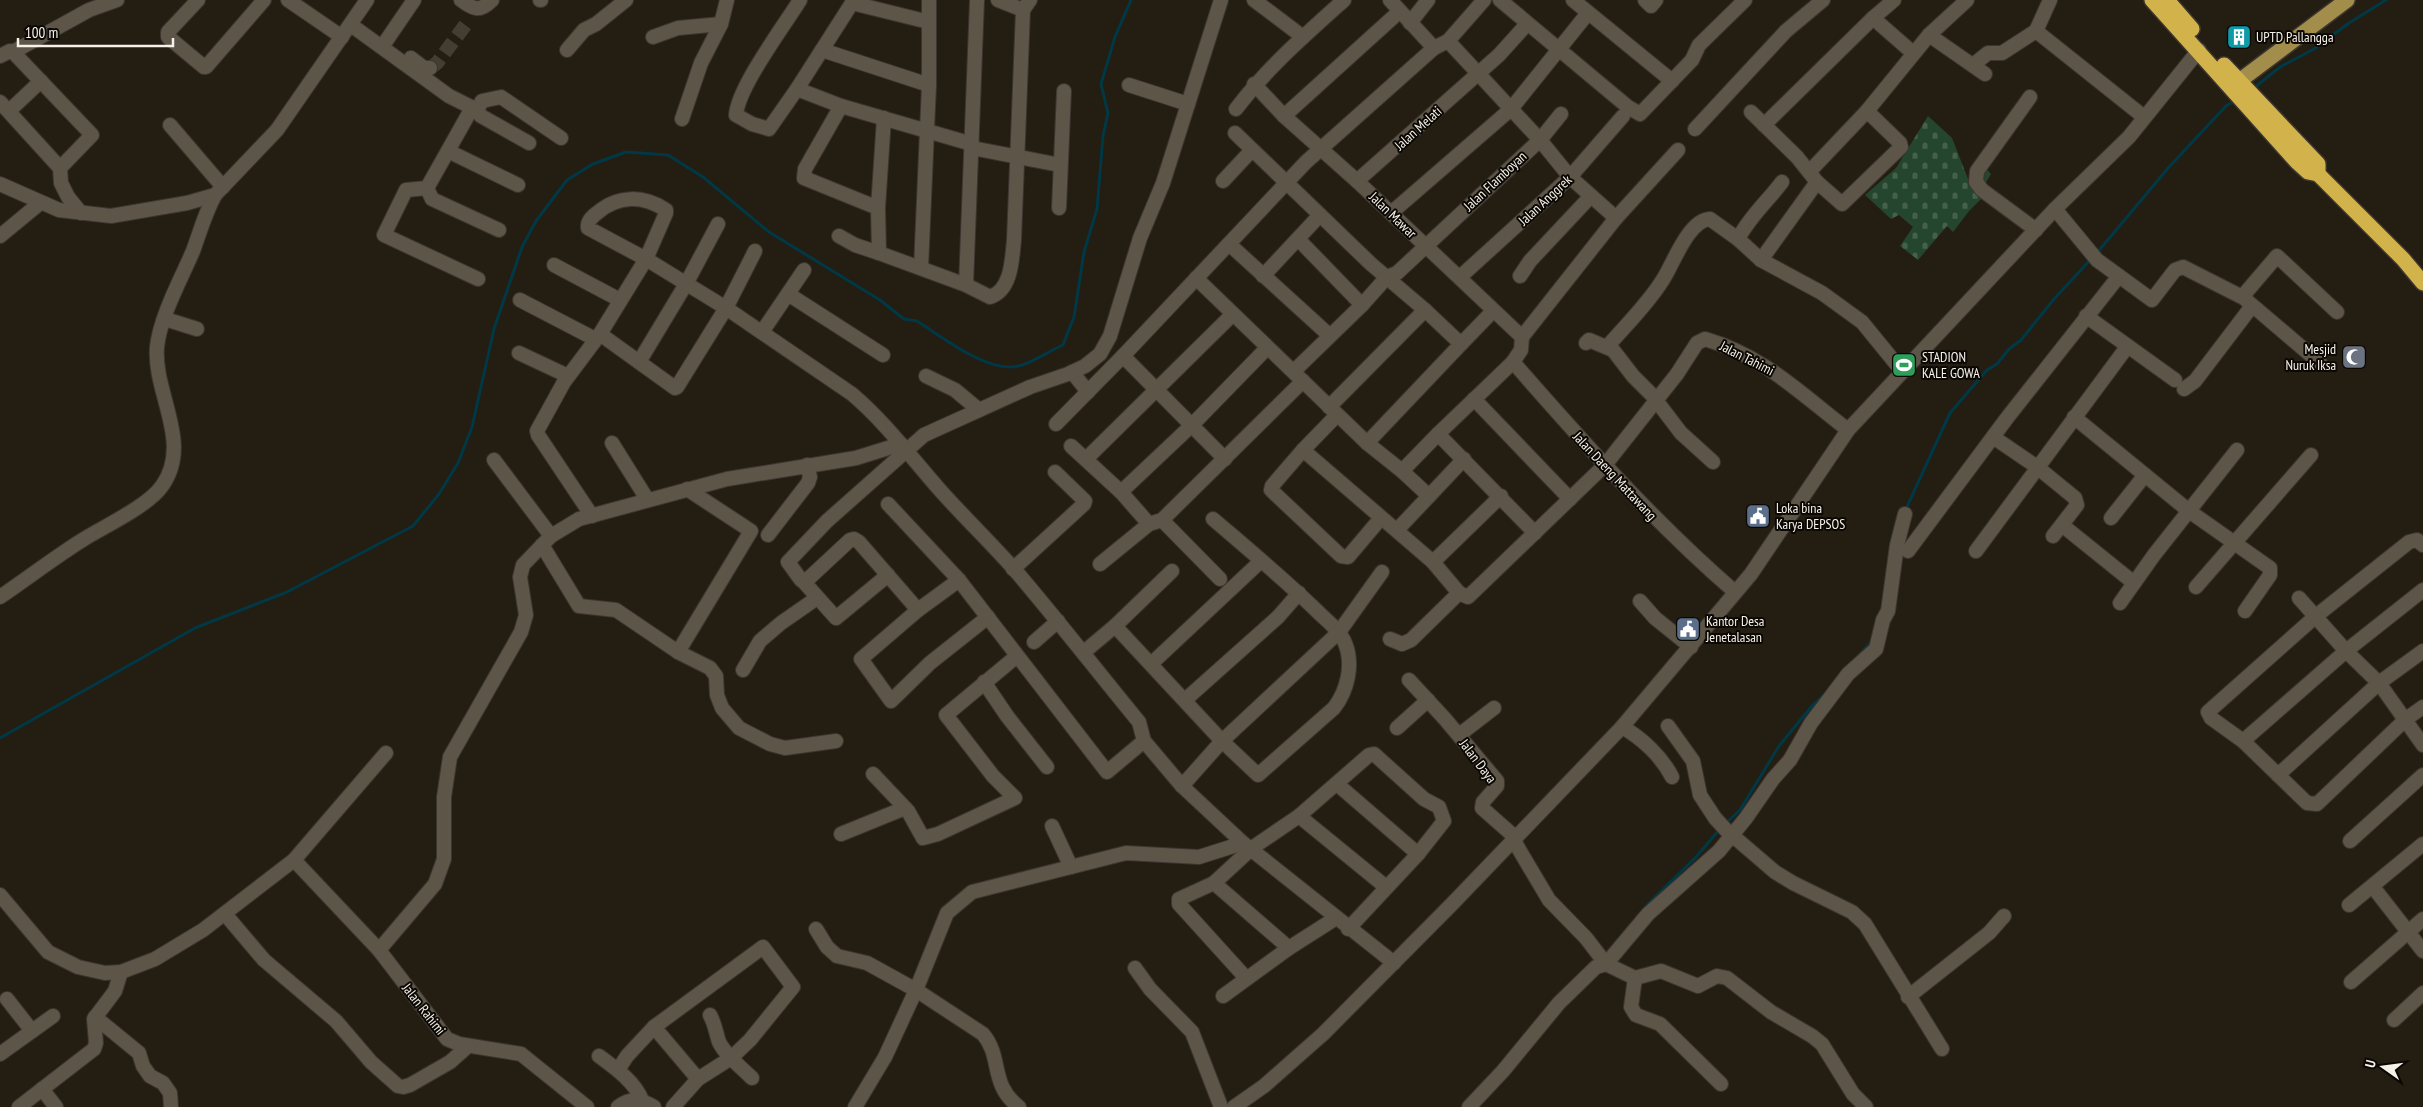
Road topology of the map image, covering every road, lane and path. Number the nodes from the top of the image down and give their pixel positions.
1 (117, 0) edge
2 (198, 0) edge
3 (264, 0) edge
4 (288, 0) edge
5 (368, 0) edge
6 (414, 0) edge
7 (461, 0) edge
8 (492, 0) edge
9 (626, 0) edge
10 (727, 0) edge
11 (800, 0) edge
12 (929, 0) edge
13 (977, 0) edge
14 (998, 0) edge
15 (1221, 0) edge
16 (1254, 0) edge
17 (1344, 0) edge
18 (1390, 0) edge
19 (1428, 0) edge
20 (1484, 0) edge
21 (1500, 0) edge
22 (1573, 0) edge
23 (1645, 0) edge
24 (1656, 0) edge
25 (1823, 0) edge
26 (1894, 0) edge
27 (1968, 0) edge
28 (2050, 0) edge
29 (2152, 0) edge
30 (2167, 0) edge
31 (2347, 0) edge
32 (848, 1) edge
33 (1742, 1) edge
34 (1026, 5) edge
35 (1400, 12) junction
36 (1588, 13) junction
37 (1873, 18) junction
38 (353, 22) junction
39 (929, 22) junction
40 (1410, 23) junction
41 (721, 24) junction
42 (1527, 24) junction
43 (2036, 31) junction
44 (1929, 35) junction
45 (342, 37) junction
46 (653, 37) dead end
47 (1303, 37) junction
48 (386, 41) junction
49 (1448, 41) junction
50 (1434, 48) junction
51 (567, 50) dead end
52 (822, 50) junction
53 (1559, 50) junction
54 (2199, 50) junction
55 (1913, 53) junction
56 (7, 54) edge
57 (1973, 65) junction
58 (430, 68) dead end
59 (1478, 74) junction
60 (1985, 74) dead end
61 (41, 81) junction
62 (1672, 81) junction
63 (1254, 84) junction
64 (929, 85) junction
65 (1129, 85) dead end
66 (798, 89) junction
67 (1064, 91) dead end
68 (2242, 92) junction
69 (2030, 97) dead end
70 (1188, 104) junction
71 (4, 106) edge
72 (841, 106) junction
73 (475, 109) junction
74 (1511, 109) junction
75 (1236, 110) dead end
76 (1867, 111) junction
77 (1751, 112) dead end
78 (1562, 114) dead end
79 (1284, 116) junction
80 (1623, 116) dead end
81 (2144, 117) junction
82 (884, 118) junction
83 (682, 119) dead end
84 (170, 125) dead end
85 (1764, 125) junction
86 (1696, 129) dead end
87 (927, 132) junction
88 (1235, 133) dead end
89 (561, 138) dead end
90 (1540, 140) junction
91 (529, 143) dead end
92 (972, 146) junction
93 (1322, 148) junction
94 (1252, 150) junction
95 (1678, 150) dead end
96 (448, 151) junction
97 (1016, 156) junction
98 (1060, 166) junction
99 (60, 168) junction
100 (1814, 176) junction
101 (1570, 177) junction
102 (1223, 181) dead end
103 (1357, 181) junction
104 (1287, 182) junction
105 (1782, 182) dead end
106 (0, 184) edge
107 (518, 185) dead end
108 (427, 188) junction
109 (219, 191) junction
110 (1591, 196) junction
111 (40, 203) junction
112 (878, 208) junction
113 (1059, 208) dead end
114 (2055, 209) junction
115 (1391, 213) junction
116 (81, 214) junction
117 (1320, 215) junction
118 (1616, 218) junction
119 (718, 224) dead end
120 (499, 230) dead end
121 (2036, 230) junction
122 (0, 236) edge
123 (839, 236) dead end
124 (1738, 238) junction
125 (1298, 239) junction
126 (1229, 244) junction
127 (1426, 246) junction
128 (755, 251) dead end
129 (879, 253) junction
130 (646, 259) junction
131 (1761, 260) junction
132 (554, 266) dead end
133 (921, 268) junction
134 (804, 270) dead end
135 (1263, 276) junction
136 (1520, 276) dead end
137 (2119, 276) junction
138 (1387, 277) junction
139 (1460, 277) junction
140 (1196, 278) junction
141 (478, 279) dead end
142 (2423, 283) edge
143 (686, 284) junction
144 (966, 285) junction
145 (788, 294) junction
146 (520, 300) dead end
147 (620, 300) junction
148 (2247, 301) junction
149 (1362, 305) junction
150 (726, 308) junction
151 (1425, 310) junction
152 (1493, 312) junction
153 (2337, 312) dead end
154 (1233, 314) junction
155 (2086, 316) junction
156 (165, 319) junction
157 (197, 329) dead end
158 (762, 332) junction
159 (1329, 335) junction
160 (597, 336) junction
161 (1586, 343) dead end
162 (1461, 344) junction
163 (1521, 344) junction
164 (1607, 347) junction
165 (2127, 347) junction
166 (1267, 348) junction
167 (519, 353) dead end
168 (883, 355) dead end
169 (1123, 356) junction
170 (640, 362) junction
171 (1512, 362) junction
172 (2320, 363) dead end
173 (1902, 371) junction
174 (1072, 372) junction
175 (568, 376) junction
176 (926, 376) dead end
177 (1299, 376) junction
178 (1157, 391) junction
179 (1088, 392) junction
180 (1474, 399) junction
181 (1656, 400) junction
182 (979, 410) junction
183 (1333, 411) junction
184 (2074, 417) junction
185 (1056, 424) dead end
186 (1192, 425) junction
187 (1848, 430) junction
188 (1438, 434) junction
189 (1993, 437) junction
190 (612, 442) dead end
191 (1367, 443) junction
192 (1072, 446) dead end
193 (904, 448) junction
194 (1303, 450) junction
195 (2238, 450) dead end
196 (2312, 455) dead end
197 (1086, 459) junction
198 (1225, 459) junction
199 (1464, 459) junction
200 (494, 460) dead end
201 (1713, 462) dead end
202 (807, 465) junction
203 (1605, 465) junction
204 (2037, 467) junction
205 (1402, 471) junction
206 (1054, 472) dead end
207 (2145, 475) junction
208 (687, 489) junction
209 (1121, 492) junction
210 (1429, 496) junction
211 (1500, 496) junction
212 (647, 499) junction
213 (1570, 499) junction
214 (888, 504) dead end
215 (2189, 511) junction
216 (1905, 514) dead end
217 (592, 516) junction
218 (1381, 518) junction
219 (2111, 518) dead end
220 (1213, 519) dead end
221 (1155, 522) junction
222 (2062, 525) junction
223 (1397, 530) junction
224 (1535, 533) junction
225 (768, 535) dead end
226 (2053, 536) dead end
227 (546, 541) junction
228 (2233, 543) junction
229 (2423, 545) edge
230 (1908, 551) dead end
231 (1976, 551) dead end
232 (1261, 561) junction
233 (1433, 562) junction
234 (1100, 564) dead end
235 (1013, 569) junction
236 (1172, 571) dead end
237 (1382, 572) dead end
238 (888, 575) junction
239 (1220, 579) dead end
240 (959, 580) junction
241 (803, 581) junction
242 (2134, 583) junction
243 (2196, 587) dead end
244 (2423, 590) edge
245 (1735, 592) junction
246 (1299, 593) junction
247 (1459, 593) junction
248 (0, 597) edge
249 (817, 598) junction
250 (2298, 598) dead end
251 (1640, 601) dead end
252 (2120, 603) dead end
253 (918, 610) junction
254 (2245, 611) dead end
255 (2316, 616) junction
256 (988, 617) junction
257 (1058, 621) junction
258 (1116, 626) junction
259 (1339, 632) junction
260 (1390, 639) dead end
261 (1034, 642) dead end
262 (1691, 647) junction
263 (2346, 651) junction
264 (2423, 651) edge
265 (678, 652) junction
266 (1084, 652) junction
267 (1017, 656) junction
268 (1151, 664) junction
269 (743, 670) dead end
270 (1409, 680) dead end
271 (984, 682) junction
272 (2380, 683) junction
273 (1185, 700) junction
274 (1428, 700) junction
275 (2423, 707) edge
276 (1494, 708) dead end
277 (2406, 719) junction
278 (1668, 726) dead end
279 (1622, 727) junction
280 (1397, 728) dead end
281 (1459, 735) junction
282 (836, 741) dead end
283 (1144, 741) junction
284 (1222, 741) junction
285 (2242, 741) junction
286 (2423, 745) edge
287 (386, 753) dead end
288 (1047, 767) dead end
289 (873, 774) dead end
290 (2278, 775) junction
291 (2423, 775) edge
292 (1672, 777) dead end
293 (1337, 784) junction
294 (1182, 786) junction
295 (905, 808) junction
296 (1299, 816) junction
297 (1052, 826) dead end
298 (1729, 832) junction
299 (841, 834) dead end
300 (1515, 840) junction
301 (2350, 841) dead end
302 (2423, 844) edge
303 (1247, 846) junction
304 (1418, 854) junction
305 (294, 860) junction
306 (1071, 866) junction
307 (1214, 884) junction
308 (1386, 887) junction
309 (2373, 887) junction
310 (0, 895) edge
311 (2348, 905) dead end
312 (225, 914) junction
313 (2004, 916) dead end
314 (1336, 918) junction
315 (2423, 919) edge
316 (816, 929) dead end
317 (1348, 929) junction
318 (2407, 933) junction
319 (1289, 948) junction
320 (379, 950) junction
321 (2423, 951) edge
322 (1394, 963) junction
323 (1606, 964) junction
324 (1135, 968) dead end
325 (121, 972) junction
326 (1246, 978) junction
327 (1635, 978) junction
328 (2351, 982) dead end
329 (916, 990) junction
330 (2423, 993) edge
331 (1222, 996) dead end
332 (1908, 997) junction
333 (7, 999) dead end
334 (710, 1015) dead end
335 (53, 1016) dead end
336 (95, 1017) junction
337 (2394, 1020) dead end
338 (654, 1026) junction
339 (32, 1031) junction
340 (468, 1046) junction
341 (1942, 1049) dead end
342 (0, 1054) edge
343 (599, 1056) dead end
344 (732, 1058) junction
345 (618, 1070) junction
346 (752, 1078) dead end
347 (698, 1079) junction
348 (1721, 1084) dead end
349 (42, 1089) junction
350 (648, 1104) edge
351 (19, 1107) edge
352 (56, 1107) edge
353 (170, 1107) edge
354 (587, 1107) edge
355 (618, 1107) edge
356 (673, 1107) edge
357 (856, 1107) edge
358 (1018, 1107) edge
359 (1221, 1107) edge
360 (1234, 1107) edge
361 (1469, 1107) edge
362 (1866, 1107) edge

1 - 56 street
2 - 3 street
4 - 45 street
5 - 38 street
6 - 48 street
7 - 8 street
9 - 51 street
10 - 41 street
11 - 66 street
12 - 39 street
13 - 92 street
14 - 34 street
15 - 70 street
16 - 47 street
17 - 47 street
18 - 35 street
19 - 40 street
20 - 49 street
21 - 42 street
22 - 36 street
23 - 24 street
25 - 86 street
26 - 37 street
27 - 44 street
28 - 43 street
29 - 54 highway
30 - 68 highway
31 - 68 main road
32 - 39 street
32 - 52 street
33 - 62 street
34 - 97 street
35 - 40 street
35 - 79 street
36 - 53 street
36 - 62 street
37 - 55 street
37 - 85 street
38 - 45 street
38 - 48 street
38 - 73 street
39 - 64 street
40 - 50 street
41 - 46 street
41 - 83 street
42 - 53 street
42 - 59 street, Jalan Melati
43 - 57 street
43 - 81 street
44 - 55 street
44 - 57 street
45 - 109 street
47 - 63 street
48 - 58 street
49 - 50 street
49 - 59 street
50 - 93 street
52 - 64 street
52 - 66 street
53 - 62 street
53 - 74 street
54 - 68 highway
54 - 81 street
55 - 76 street
56 - 61 street
57 - 60 street
59 - 74 street
59 - 103 street, Jalan Melati
61 - 71 street
61 - 99 street
63 - 75 street
63 - 79 street, Jalan Mawar
64 - 87 street
65 - 70 street
66 - 72 street
67 - 98 street
68 - 142 highway
69 - 121 street
70 - 174 street
71 - 99 street
72 - 82 street
72 - 112 street
73 - 89 street
73 - 91 street
73 - 96 street
74 - 90 street
74 - 115 street
76 - 100 street
76 - 100 street
77 - 85 street
78 - 90 street, Jalan Flamboyan
79 - 93 street, Jalan Mawar
80 - 101 street, Jalan Anggrek
81 - 114 street
82 - 87 street
82 - 112 street
84 - 109 street
85 - 100 street
87 - 92 street
87 - 133 street
88 - 94 street
90 - 101 street
90 - 127 street, Jalan Flamboyan
92 - 97 street
92 - 144 street
93 - 103 street, Jalan Mawar
93 - 104 street
94 - 102 street
94 - 104 street
95 - 118 street
96 - 107 street
96 - 108 street
97 - 98 street
97 - 144 street
98 - 113 street
99 - 116 street
100 - 131 street
101 - 110 street
101 - 139 street, Jalan Anggrek
103 - 115 street, Jalan Mawar
104 - 117 street
104 - 126 street
105 - 124 street
106 - 111 street
108 - 120 street
108 - 141 street
109 - 116 street
109 - 156 street
110 - 118 street
110 - 136 street
111 - 116 street
111 - 122 street
112 - 129 street
114 - 121 street
114 - 137 street
115 - 127 street, Jalan Mawar
117 - 125 street
117 - 138 street
118 - 163 street
119 - 143 street
121 - 173 street
123 - 129 street
124 - 131 street
124 - 164 street
125 - 135 street
125 - 149 street
126 - 135 street
126 - 140 street
127 - 138 street, Jalan Flamboyan
127 - 139 street, Jalan Mawar
128 - 150 street
129 - 133 street
130 - 130 street
130 - 143 street
130 - 147 street
131 - 173 street
132 - 147 street
133 - 144 street
134 - 145 street
135 - 159 street
137 - 148 street
137 - 155 street
138 - 149 street, Jalan Flamboyan
138 - 151 street
139 - 152 street, Jalan Mawar
140 - 154 street
140 - 169 street
143 - 150 street
143 - 170 street
145 - 158 street
145 - 168 street
146 - 160 street
147 - 160 street
148 - 153 street
148 - 165 street
148 - 172 street
149 - 159 street, Jalan Flamboyan
150 - 158 street
150 - 170 street
151 - 162 street
151 - 183 street
152 - 162 street
152 - 163 street, Jalan Mawar
154 - 166 street
154 - 178 street
155 - 165 street
155 - 189 street
156 - 157 street
156 - 248 street
158 - 193 street
159 - 177 street, Jalan Flamboyan
160 - 170 street
160 - 175 street
161 - 164 street
162 - 191 street
163 - 171 street
164 - 181 street
165 - 184 street
166 - 177 street
166 - 186 street
167 - 175 street
169 - 178 street
169 - 179 street
171 - 180 street
171 - 203 street, Jalan Daeng Mattawang
173 - 187 street
174 - 179 street
174 - 182 street
175 - 217 street
176 - 182 street
177 - 183 street
177 - 198 street, Jalan Flamboyan
178 - 186 street
178 - 197 street
179 - 185 street
180 - 188 street
180 - 213 street
181 - 187 street, Jalan Tahimi
181 - 201 street
181 - 203 street
182 - 193 street
183 - 191 street
183 - 194 street
184 - 204 street
184 - 207 street
186 - 198 street
186 - 209 street
187 - 245 street
188 - 199 street
188 - 205 street
189 - 204 street
189 - 230 street
190 - 212 street
191 - 205 street
192 - 197 street
193 - 202 street
193 - 235 street
193 - 241 street
194 - 218 street
194 - 218 street
195 - 215 street
196 - 228 street
197 - 209 street
198 - 221 street, Jalan Flamboyan
199 - 210 street
199 - 211 street
200 - 227 street
202 - 208 street
202 - 225 street
203 - 213 street
203 - 245 street, Jalan Daeng Mattawang
204 - 222 street
204 - 231 street
205 - 210 street
206 - 235 street
207 - 215 street
207 - 219 street
208 - 212 street
208 - 265 street
209 - 221 street
210 - 223 street
211 - 224 street
211 - 233 street
212 - 217 street
213 - 224 street
214 - 240 street
215 - 228 street
215 - 242 street
216 - 298 street
217 - 227 street
218 - 223 street
220 - 232 street
221 - 234 street, Jalan Flamboyan
221 - 239 street
222 - 226 street
222 - 242 street
223 - 233 street
224 - 247 street
227 - 265 street
227 - 320 street
228 - 243 street
228 - 254 street
229 - 255 street
232 - 246 street
232 - 268 street
233 - 247 street
235 - 257 street
236 - 258 street
237 - 259 street
238 - 241 street
238 - 249 street
238 - 253 street
240 - 253 street
240 - 256 street
241 - 249 street
242 - 252 street
244 - 263 street
245 - 262 street
246 - 259 street
246 - 273 street
247 - 260 street
249 - 269 street
250 - 255 street
251 - 262 street
253 - 256 street
255 - 263 street
255 - 285 street
256 - 267 street
257 - 261 street
257 - 266 street
258 - 266 street
258 - 268 street
259 - 284 street
259 - 284 street
262 - 279 street
263 - 272 street
263 - 285 street
264 - 272 street
265 - 282 street
266 - 283 street
267 - 271 street
267 - 283 street
268 - 273 street
270 - 274 street, Jalan Daya
271 - 288 street
271 - 295 street
272 - 277 street
272 - 290 street
273 - 284 street
274 - 280 street
274 - 281 street, Jalan Daya
275 - 277 street
276 - 281 street
277 - 286 street
277 - 290 street
278 - 298 street
279 - 292 street
279 - 300 street
281 - 300 street, Jalan Daya
283 - 294 street
284 - 294 street
285 - 290 street
287 - 305 street
289 - 295 street
291 - 301 street
293 - 296 street
293 - 304 street
293 - 304 street
294 - 303 street
295 - 299 street
296 - 303 street
296 - 308 street
297 - 306 street
298 - 323 street
298 - 332 street
300 - 322 street
300 - 323 street
302 - 309 street
303 - 306 street
303 - 307 street
303 - 314 street
304 - 308 street
305 - 312 street
305 - 320 street, Jalan Rahimi
306 - 329 street
307 - 319 street
307 - 326 street
308 - 317 street
309 - 311 street
309 - 318 street
310 - 325 street
312 - 325 street
312 - 340 street
313 - 332 street
314 - 317 street
314 - 319 street
315 - 318 street
316 - 329 street
317 - 322 street
318 - 321 street
318 - 328 street
319 - 326 street
320 - 340 street, Jalan Rahimi
322 - 360 street
323 - 327 street
323 - 361 street
324 - 359 street
325 - 336 street
326 - 331 street
327 - 348 street
327 - 362 street
329 - 357 street
329 - 358 street
330 - 337 street
332 - 341 street
333 - 339 street
334 - 344 street
335 - 339 street
336 - 349 street
336 - 353 street
338 - 344 street
338 - 345 street
338 - 347 street
339 - 342 street
340 - 354 street, Jalan Rahimi
343 - 345 street
344 - 346 street
344 - 347 street
345 - 350 street
347 - 356 street
349 - 351 street
349 - 352 street
350 - 355 street

